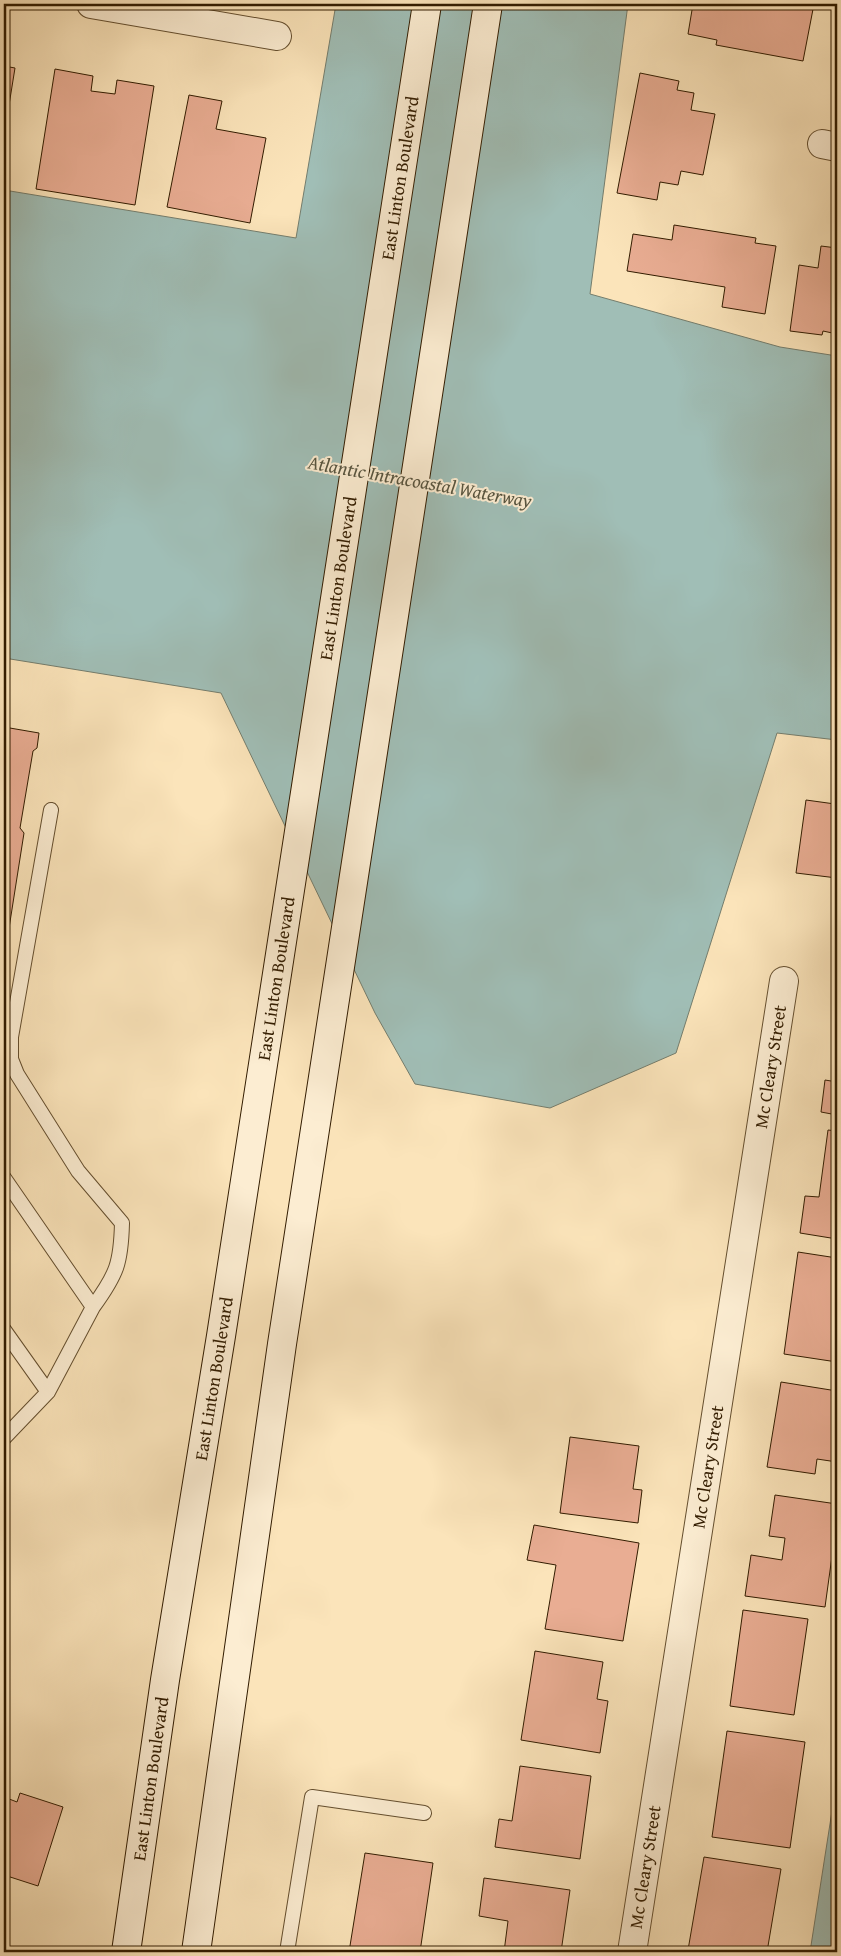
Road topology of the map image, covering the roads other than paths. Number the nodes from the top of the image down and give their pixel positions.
1 (91, 4) edge
2 (427, 4) edge
3 (488, 4) edge
4 (277, 36) dead end
5 (51, 810) dead end
6 (784, 981) dead end
7 (4, 1178) edge
8 (93, 1307) junction
9 (4, 1330) edge
10 (48, 1392) junction
11 (4, 1438) edge
12 (424, 1813) dead end
13 (126, 1952) edge
14 (196, 1952) edge
15 (287, 1952) edge
16 (632, 1952) edge

1 - 4 main road
2 - 13 main road, East Linton Boulevard
3 - 14 main road
5 - 8 lane
6 - 16 main road, Mc Cleary Street
7 - 8 lane
8 - 10 lane
9 - 10 lane
10 - 11 lane
12 - 15 lane

